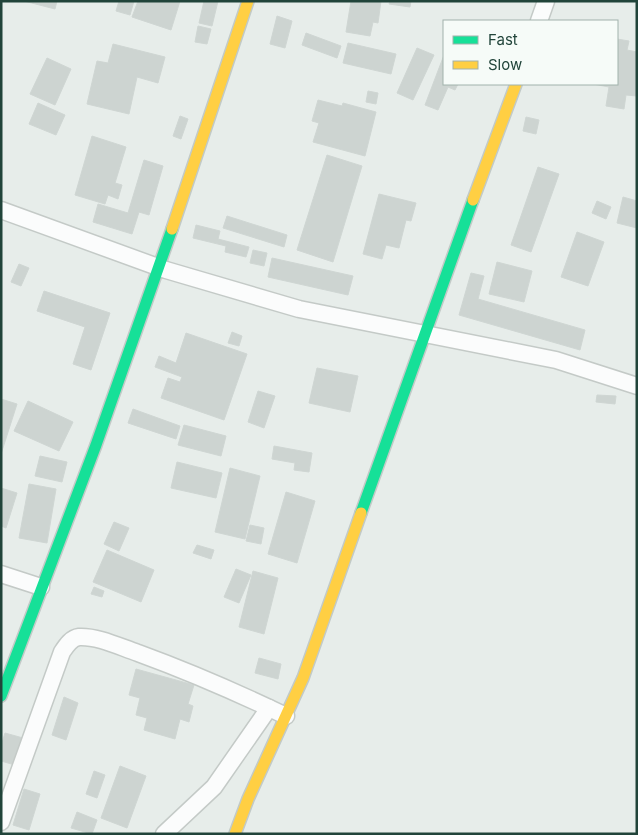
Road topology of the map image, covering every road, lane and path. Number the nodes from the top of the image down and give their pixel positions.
1 (248, 1) edge
2 (546, 1) edge
3 (538, 20) edge
4 (516, 85) edge
5 (1, 210) edge
6 (159, 267) junction
7 (423, 334) junction
8 (637, 386) edge
9 (1, 574) edge
10 (41, 587) junction
11 (1, 696) edge
12 (269, 708) junction
13 (286, 716) junction
14 (1, 822) edge
15 (164, 834) edge
16 (235, 834) edge

1 - 6 street
2 - 3 street
4 - 7 street
5 - 6 street
6 - 7 street
6 - 10 street
7 - 8 street
7 - 13 street
9 - 10 street
10 - 11 street
12 - 13 street
12 - 14 street
12 - 15 street
13 - 16 street

